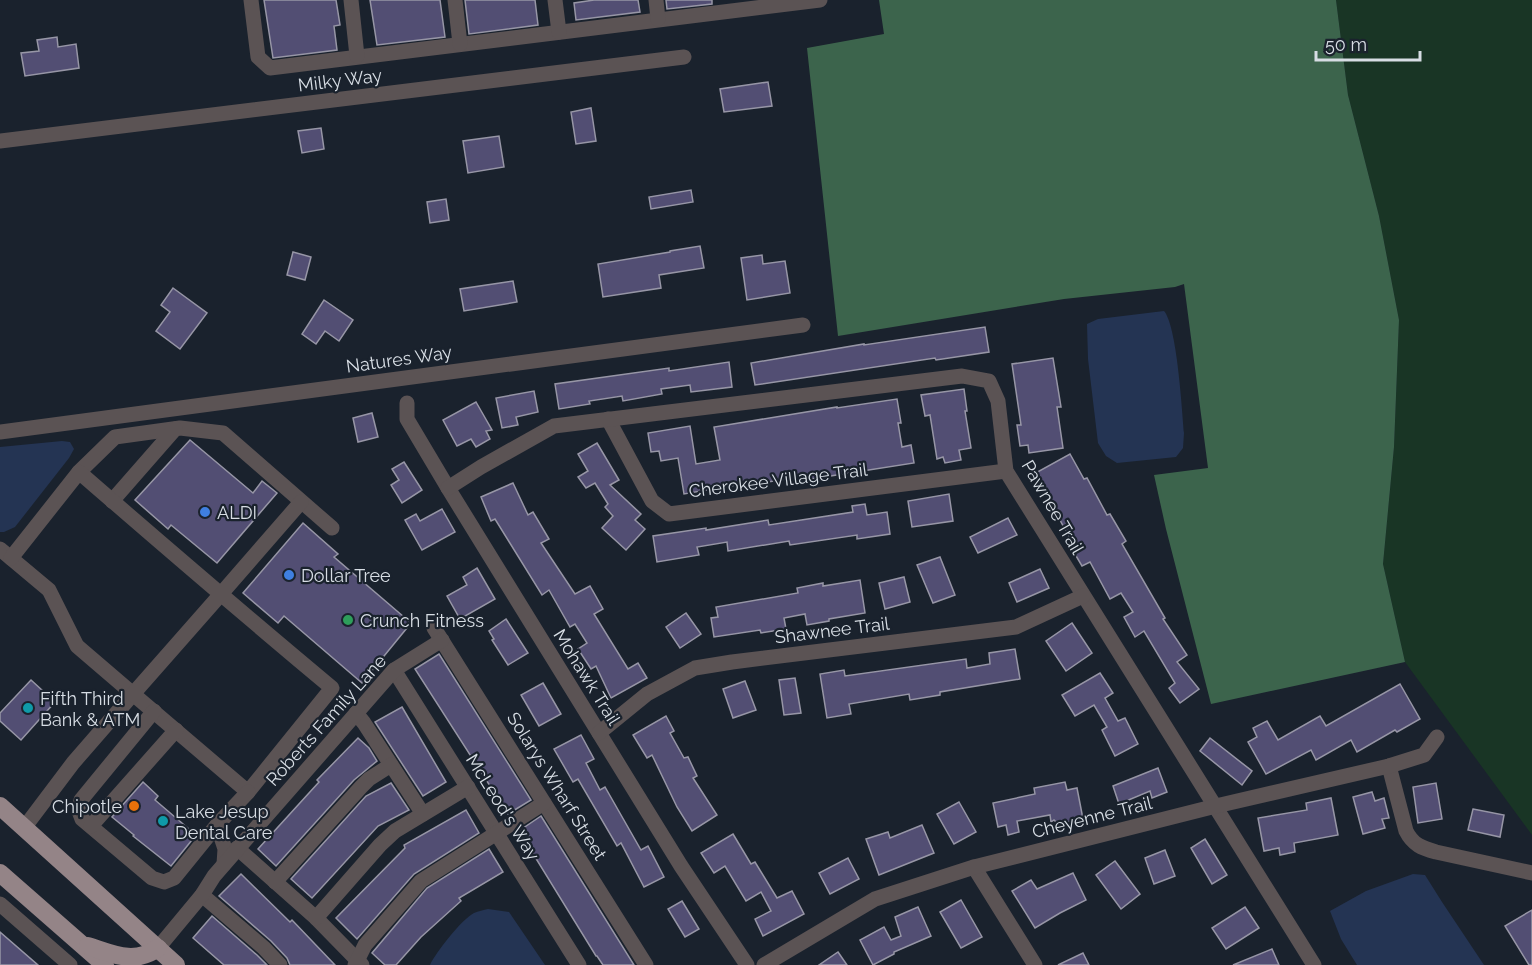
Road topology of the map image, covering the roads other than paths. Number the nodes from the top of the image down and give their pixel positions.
1 (251, 0) edge
2 (351, 0) edge
3 (455, 0) edge
4 (555, 0) edge
5 (656, 0) edge
6 (820, 0) edge
7 (754, 4) edge
8 (658, 19) junction
9 (559, 32) junction
10 (460, 44) junction
11 (357, 56) junction
12 (684, 57) dead end
13 (0, 141) edge
14 (803, 325) dead end
15 (407, 403) dead end
16 (608, 419) junction
17 (174, 429) junction
18 (0, 432) edge
19 (1006, 471) junction
20 (79, 472) junction
21 (448, 488) junction
22 (112, 501) junction
23 (301, 502) junction
24 (332, 528) dead end
25 (5, 553) edge
26 (221, 594) junction
27 (1083, 596) junction
28 (438, 634) joint
29 (394, 670) junction
30 (133, 694) junction
31 (154, 711) junction
32 (356, 713) junction
33 (176, 730) junction
34 (599, 733) junction
35 (1437, 737) dead end
36 (391, 765) junction
37 (1389, 766) junction
38 (468, 787) junction
39 (248, 792) junction
40 (544, 803) junction
41 (0, 806) edge
42 (1216, 806) junction
43 (423, 814) junction
44 (217, 825) junction
45 (92, 826) junction
46 (24, 828) junction
47 (496, 833) junction
48 (237, 848) junction
49 (224, 864) junction
50 (975, 867) junction
51 (0, 873) edge
52 (1532, 873) edge
53 (275, 882) junction
54 (202, 895) junction
55 (0, 904) edge
56 (316, 918) junction
57 (80, 944) junction
58 (158, 948) junction
59 (358, 963) edge
60 (70, 965) edge
61 (105, 965) edge
62 (176, 965) edge
63 (280, 965) edge
64 (579, 965) edge
65 (646, 965) edge
66 (747, 965) edge
67 (764, 965) edge
68 (1035, 965) edge
69 (1314, 965) edge

1 - 11 street, Milky Way
2 - 11 street
3 - 10 street
4 - 9 street
5 - 8 street
6 - 7 street, Milky Way
7 - 8 street, Milky Way
8 - 9 street, Milky Way
9 - 10 street, Milky Way
10 - 11 street, Milky Way
12 - 13 street, Milky Way
14 - 18 street, Natures Way
15 - 21 street, Mohawk Trail
16 - 19 street, Cherokee Village Trail
16 - 19 street, Pawnee Trail
16 - 21 street, Pawnee Trail
17 - 20 street
17 - 22 street
17 - 23 street
19 - 27 street, Pawnee Trail
20 - 22 street
20 - 25 street
21 - 34 street, Mohawk Trail
22 - 26 street
23 - 24 street
23 - 26 street
25 - 30 street
26 - 30 street
26 - 39 street
27 - 34 street, Shawnee Trail
27 - 42 street, Pawnee Trail
28 - 29 street, Roberts Family Lane
28 - 40 street, Solarys Wharf Street
29 - 32 street, Roberts Family Lane
29 - 38 street, McLeod's Way
30 - 31 street
30 - 46 street
31 - 33 street
31 - 45 street
32 - 36 street
32 - 48 street, Roberts Family Lane
33 - 39 street
33 - 45 street
34 - 66 street, Mohawk Trail
35 - 37 street, Cheyenne Trail
36 - 43 street
36 - 53 street
37 - 42 street, Cheyenne Trail
37 - 52 street
38 - 43 street
38 - 47 street, McLeod's Way
39 - 44 street
40 - 47 street
40 - 65 street, Solarys Wharf Street
41 - 46 main road
42 - 50 street, Cheyenne Trail
42 - 69 street, Pawnee Trail
43 - 56 street
44 - 45 street
44 - 49 street
46 - 58 main road
47 - 59 street
47 - 64 street, McLeod's Way
48 - 49 street, Roberts Family Lane
48 - 53 street
49 - 54 street, Roberts Family Lane
50 - 67 street, Cheyenne Trail
50 - 68 street
51 - 57 main road
53 - 56 street
54 - 58 street, Roberts Family Lane
54 - 63 street
55 - 60 street
56 - 59 street
57 - 58 main road
57 - 61 main road
58 - 62 main road

